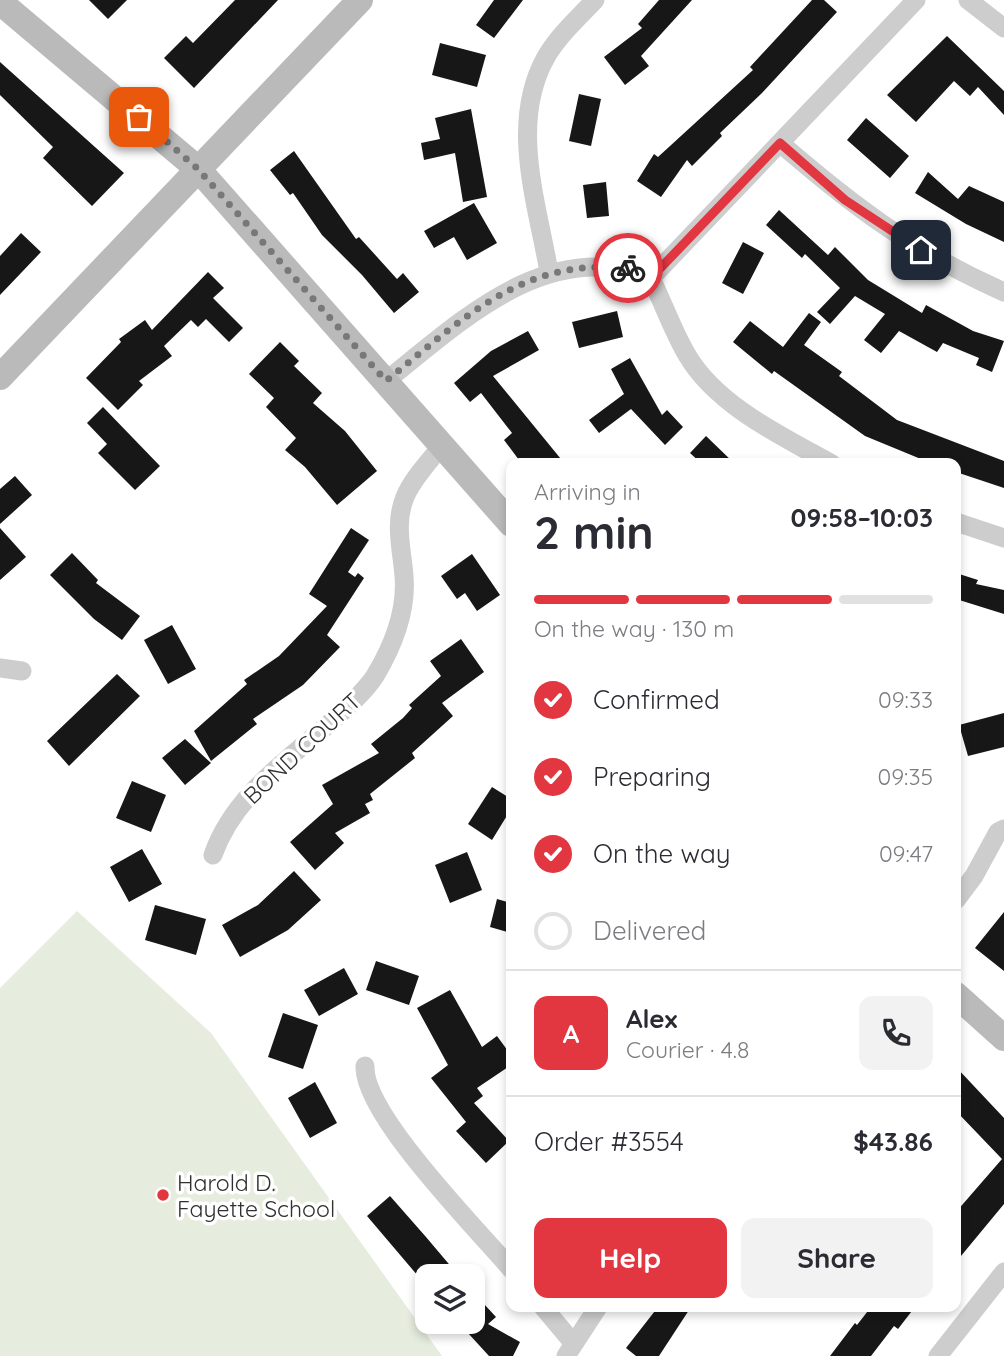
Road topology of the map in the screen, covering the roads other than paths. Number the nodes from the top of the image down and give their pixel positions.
1 (360, 0) edge
2 (595, 0) edge
3 (916, 0) edge
4 (968, 0) edge
5 (3, 4) edge
6 (1004, 28) edge
7 (780, 143) junction
8 (198, 169) junction
9 (549, 272) junction
10 (651, 278) junction
11 (1004, 292) edge
12 (0, 377) edge
13 (386, 381) junction
14 (442, 445) junction
15 (821, 458) edge
16 (506, 518) edge
17 (961, 524) edge
18 (1004, 538) edge
19 (0, 668) edge
20 (22, 671) dead end
21 (1004, 830) edge
22 (212, 855) dead end
23 (961, 893) edge
24 (961, 999) edge
25 (1004, 1038) edge
26 (365, 1066) dead end
27 (506, 1263) edge
28 (1004, 1272) edge
29 (546, 1312) edge
30 (595, 1312) edge
31 (570, 1350) edge
32 (938, 1356) edge

1 - 8 main road
2 - 9 street
3 - 7 street
4 - 6 street
5 - 8 main road
7 - 10 street
7 - 11 street
8 - 12 main road
8 - 13 main road
9 - 10 street
9 - 13 street
10 - 15 street
13 - 14 main road
14 - 16 main road
14 - 22 street, BOND COURT
17 - 18 street
19 - 20 street
21 - 23 street
24 - 25 main road
26 - 27 street
28 - 32 street
29 - 31 street
30 - 31 street

